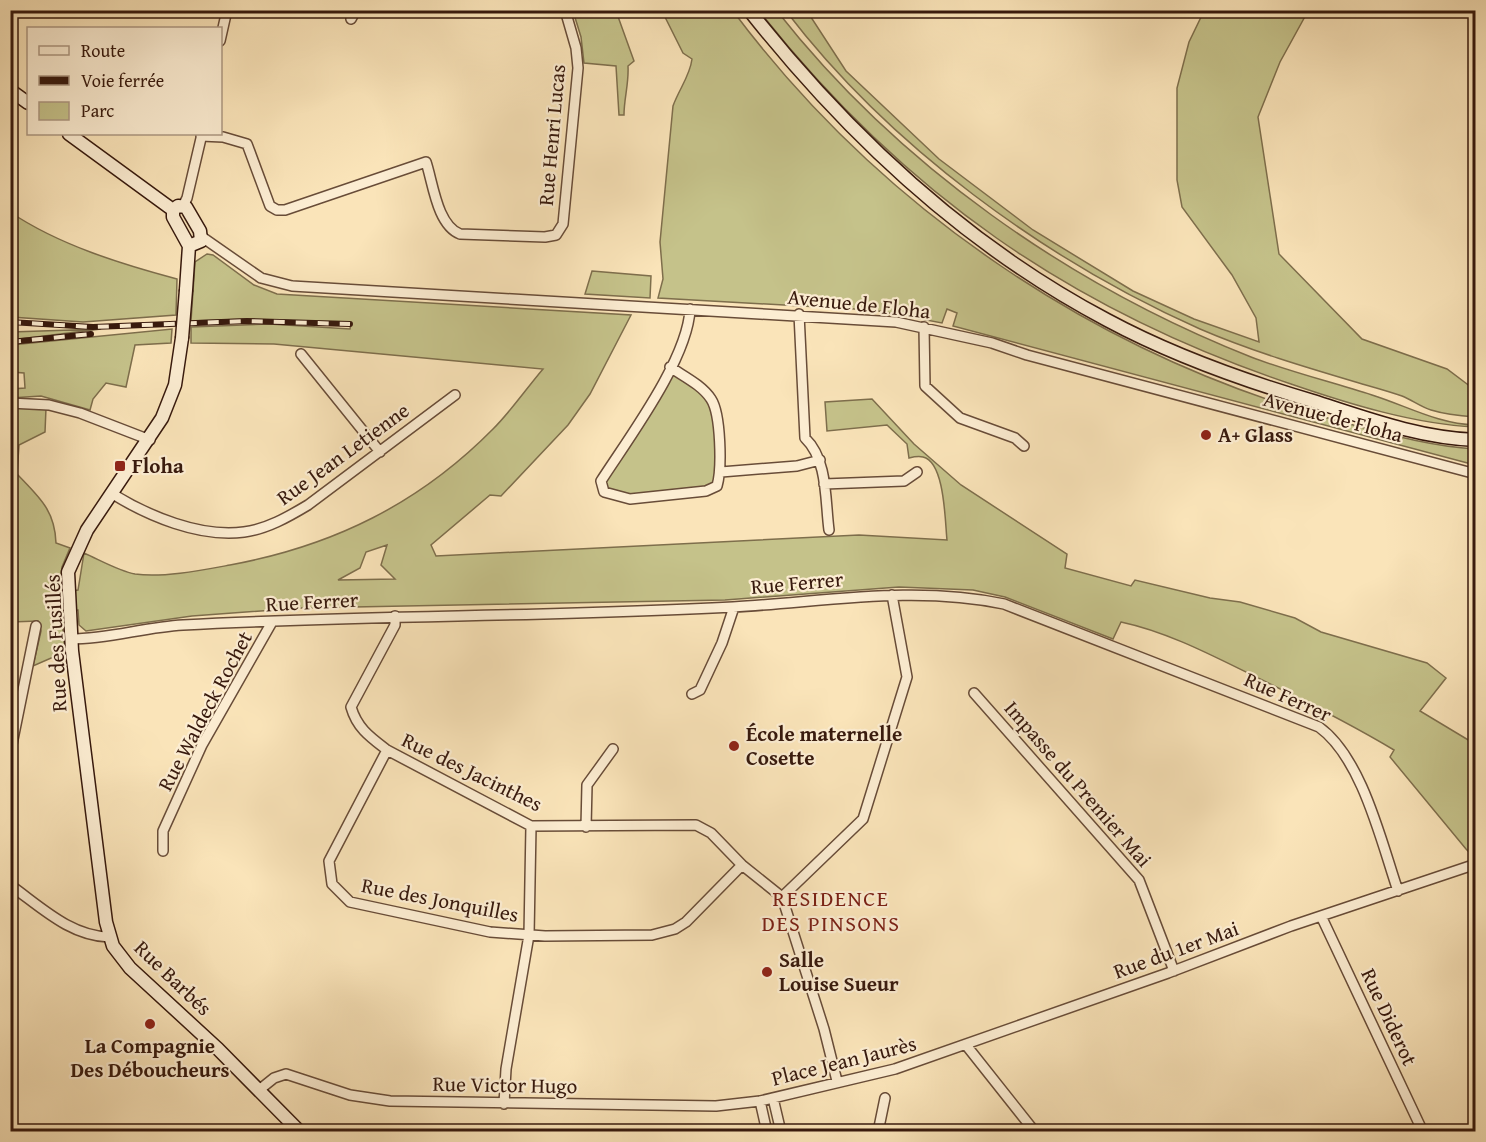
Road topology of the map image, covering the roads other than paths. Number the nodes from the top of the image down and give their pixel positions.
1 (227, 10) edge
2 (565, 10) edge
3 (749, 10) edge
4 (222, 32) edge
5 (10, 90) edge
6 (27, 102) edge
7 (70, 135) edge
8 (201, 135) edge
9 (178, 208) junction
10 (202, 237) junction
11 (189, 246) junction
12 (690, 309) junction
13 (799, 314) junction
14 (924, 327) junction
15 (301, 354) dead end
16 (670, 367) junction
17 (454, 395) dead end
18 (10, 403) edge
19 (150, 440) junction
20 (1476, 440) edge
21 (1024, 446) dead end
22 (380, 452) junction
23 (820, 460) junction
24 (721, 472) junction
25 (917, 472) dead end
26 (1476, 474) edge
27 (824, 484) junction
28 (111, 493) junction
29 (829, 530) dead end
30 (892, 595) junction
31 (734, 606) junction
32 (395, 616) junction
33 (272, 622) junction
34 (36, 626) dead end
35 (71, 639) junction
36 (974, 693) dead end
37 (692, 694) dead end
38 (613, 749) dead end
39 (387, 750) junction
40 (10, 754) edge
41 (531, 826) junction
42 (586, 826) junction
43 (163, 851) dead end
44 (1476, 864) edge
45 (742, 865) junction
46 (10, 885) edge
47 (1398, 891) junction
48 (782, 897) junction
49 (1322, 918) junction
50 (529, 935) junction
51 (109, 937) junction
52 (1174, 971) junction
53 (966, 1046) junction
54 (837, 1081) junction
55 (259, 1090) junction
56 (773, 1098) junction
57 (885, 1098) dead end
58 (760, 1101) junction
59 (504, 1104) junction
60 (300, 1131) edge
61 (767, 1131) edge
62 (781, 1131) edge
63 (878, 1131) edge
64 (1035, 1131) edge
65 (1423, 1131) edge

1 - 4 street
2 - 8 street, Rue Henri Lucas
3 - 20 street
5 - 6 street
7 - 9 street
8 - 9 street
9 - 10 street
9 - 11 street
10 - 11 street
10 - 12 street, Avenue de Floha
11 - 19 street, Rue des Fusillés, bridge
12 - 13 street, Avenue de Floha
12 - 16 street
13 - 14 street, Avenue de Floha
13 - 23 street
14 - 21 street
14 - 26 street, Avenue de Floha
15 - 22 street
16 - 24 street
16 - 24 street
17 - 22 street, Rue Jean Letienne
18 - 19 street
19 - 28 street, Rue des Fusillés
22 - 28 street, Rue Jean Letienne
23 - 24 street
23 - 27 street
25 - 27 street
27 - 29 street
28 - 35 street, Rue des Fusillés
30 - 31 street, Rue Ferrer
30 - 47 street, Rue Ferrer
30 - 48 street
31 - 32 street, Rue Ferrer
31 - 37 street
32 - 33 street, Rue Ferrer
32 - 39 street, Rue des Jacinthes
33 - 35 street, Rue Ferrer
33 - 43 street, Rue Waldeck Rochet
34 - 40 street
35 - 51 street, Rue des Fusillés
36 - 52 street, Impasse du Premier Mai
38 - 42 street
39 - 41 street, Rue des Jacinthes
39 - 50 street, Rue des Jonquilles
41 - 42 street, Rue des Jacinthes
41 - 50 street
42 - 45 street, Rue des Jacinthes
44 - 47 street, Rue du 1er Mai
45 - 48 street, Rue des Jacinthes
45 - 50 street, Rue des Jonquilles
46 - 51 street, Rue Barbés
47 - 49 street, Rue du 1er Mai
48 - 54 street
49 - 52 street, Rue du 1er Mai
49 - 65 street, Rue Diderot
50 - 59 street
51 - 55 street, Rue Barbés
52 - 53 street, Rue du 1er Mai
53 - 54 street, Place Jean Jaurès
53 - 64 street
54 - 56 street, Place Jean Jaurès
55 - 59 street, Rue Victor Hugo
55 - 60 street, Rue Barbés
56 - 58 street, Place Jean Jaurès
56 - 62 street
57 - 63 street
58 - 59 street, Rue Victor Hugo
58 - 61 street, Place Jean Jaurès

